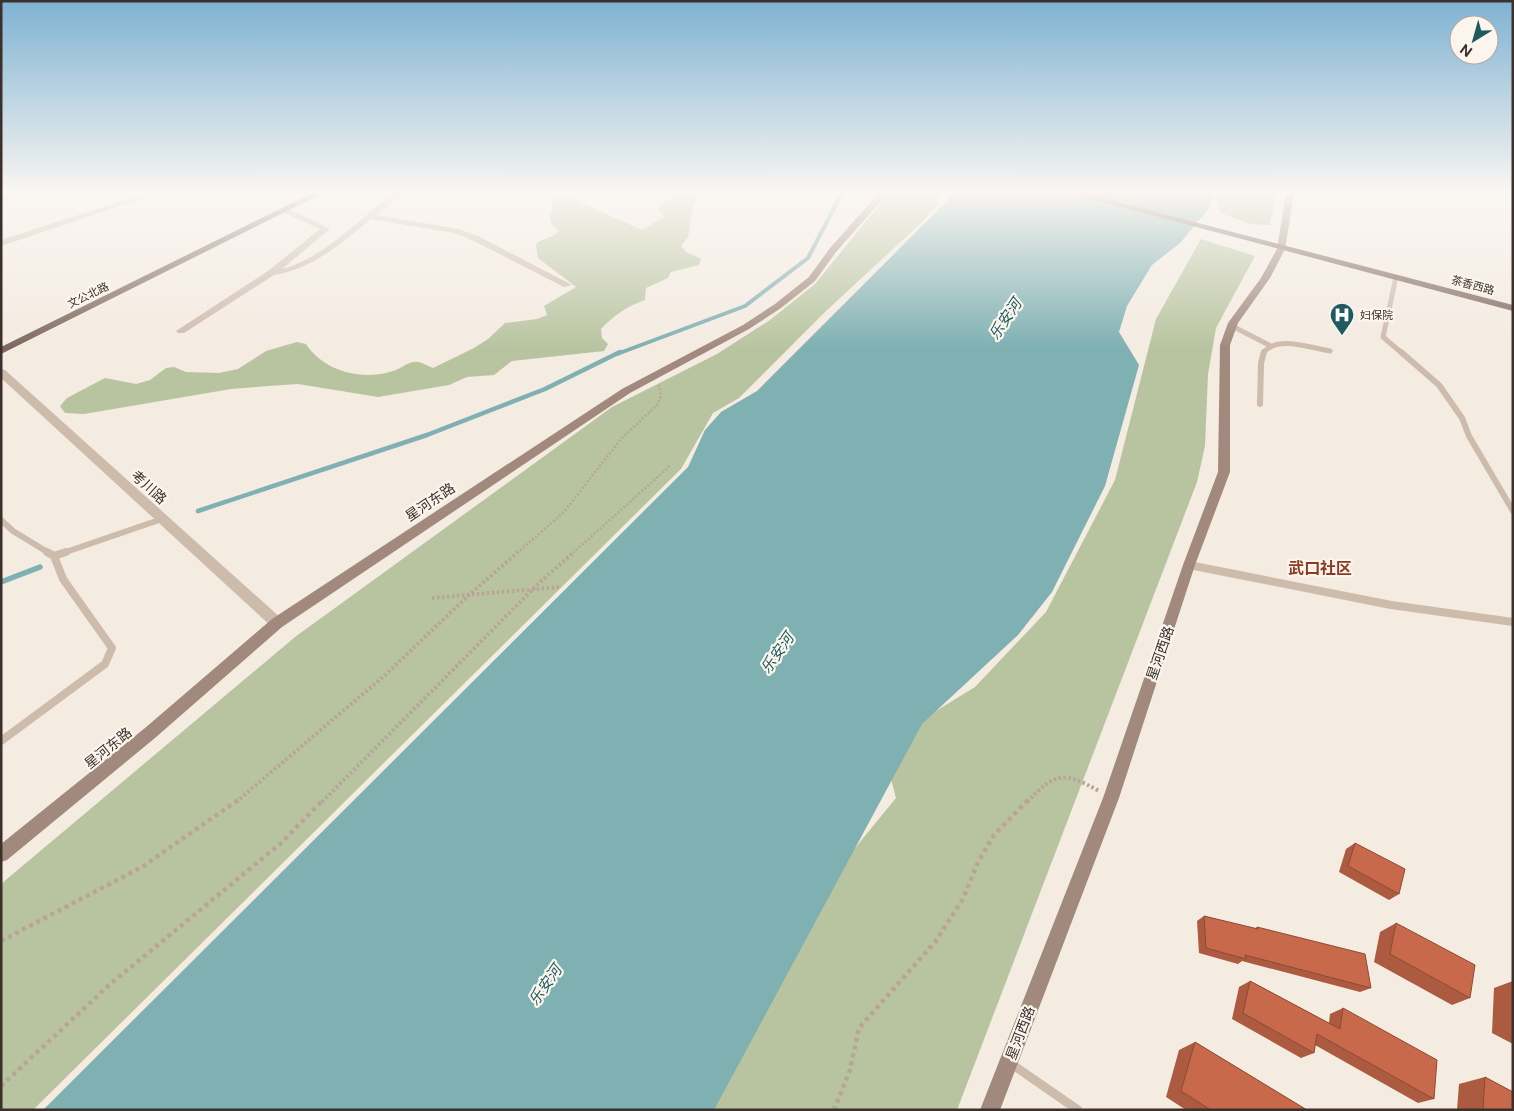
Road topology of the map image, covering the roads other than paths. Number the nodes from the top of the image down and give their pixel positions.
1 (215, 245) edge
2 (306, 245) edge
3 (330, 245) edge
4 (488, 245) edge
5 (838, 245) edge
6 (1265, 245) edge
7 (1282, 245) edge
8 (1281, 249) junction
9 (270, 273) junction
10 (1396, 277) junction
11 (567, 285) dead end
12 (1513, 308) edge
13 (1232, 326) junction
14 (181, 331) dead end
15 (1269, 345) junction
16 (1330, 350) dead end
17 (1, 351) edge
18 (1, 372) edge
19 (1260, 404) dead end
20 (1513, 511) edge
21 (162, 519) junction
22 (1, 520) edge
23 (54, 556) junction
24 (1190, 565) junction
25 (1513, 622) edge
26 (276, 623) junction
27 (1, 741) edge
28 (1, 854) edge
29 (1008, 1062) junction
30 (990, 1110) edge
31 (1078, 1110) edge

1 - 17 main road, 文公北路
2 - 9 street
3 - 9 street
4 - 11 street
5 - 26 street, 星河东路
6 - 8 main road, 茶香西路
7 - 8 street, 星河西路
8 - 10 main road, 茶香西路
8 - 13 street, 星河西路
9 - 14 street
10 - 12 main road, 茶香西路
10 - 20 lane
13 - 15 lane
13 - 24 street, 星河西路
15 - 16 lane
15 - 19 lane
18 - 21 street, 考川路
21 - 23 lane
21 - 26 street, 考川路
22 - 23 lane
23 - 27 lane
24 - 25 lane
24 - 29 street, 星河西路
26 - 28 street, 星河东路
29 - 30 street, 星河西路
29 - 31 lane

